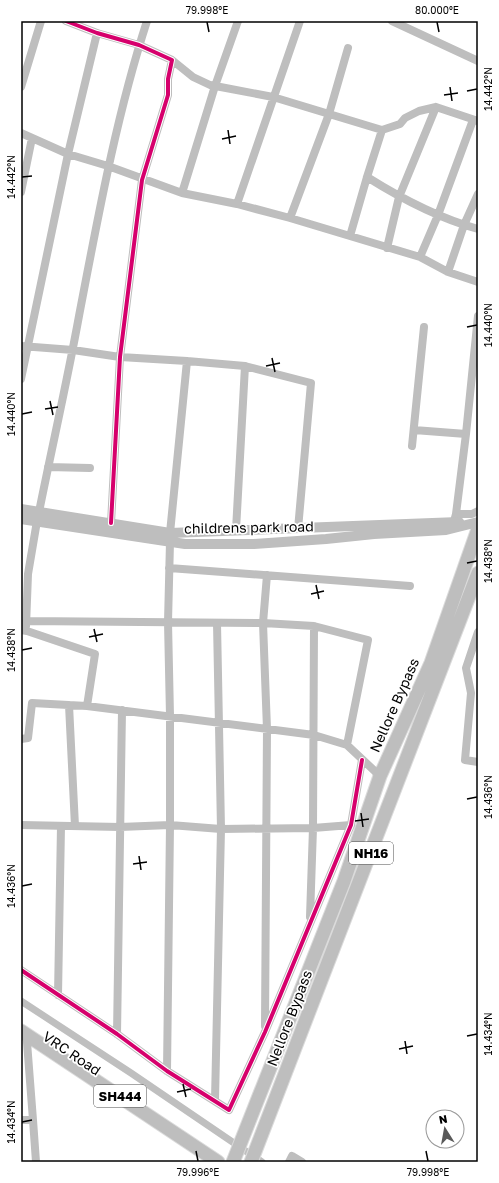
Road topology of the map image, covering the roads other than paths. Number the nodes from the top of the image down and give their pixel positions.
1 (41, 21) edge
2 (66, 21) edge
3 (146, 21) edge
4 (238, 21) edge
5 (300, 21) edge
6 (392, 21) edge
7 (98, 33) junction
8 (139, 45) junction
9 (348, 48) dead end
10 (172, 60) junction
11 (478, 61) edge
12 (215, 86) junction
13 (21, 87) edge
14 (273, 97) junction
15 (436, 107) junction
16 (329, 114) junction
17 (476, 120) edge
18 (382, 130) junction
19 (21, 133) edge
20 (32, 138) junction
21 (68, 154) junction
22 (108, 166) junction
23 (366, 177) junction
24 (142, 180) junction
25 (21, 192) edge
26 (182, 193) junction
27 (478, 194) edge
28 (399, 197) junction
29 (236, 204) junction
30 (438, 215) junction
31 (290, 218) junction
32 (464, 225) junction
33 (478, 229) edge
34 (350, 236) junction
35 (387, 248) junction
36 (420, 257) junction
37 (448, 272) junction
38 (478, 282) edge
39 (478, 316) edge
40 (424, 328) dead end
41 (25, 346) edge
42 (73, 350) junction
43 (120, 357) junction
44 (187, 361) junction
45 (245, 366) junction
46 (21, 379) edge
47 (474, 389) edge
48 (414, 430) junction
49 (466, 434) junction
50 (412, 446) dead end
51 (48, 467) junction
52 (90, 468) dead end
53 (21, 509) edge
54 (478, 511) edge
55 (38, 517) junction
56 (21, 519) edge
57 (454, 521) junction
58 (478, 522) edge
59 (111, 523) junction
60 (298, 528) junction
61 (478, 529) edge
62 (236, 530) junction
63 (170, 537) junction
64 (169, 568) junction
65 (478, 573) edge
66 (267, 575) junction
67 (410, 586) dead end
68 (26, 621) junction
69 (168, 622) junction
70 (217, 623) junction
71 (263, 623) junction
72 (314, 626) junction
73 (24, 631) edge
74 (478, 632) edge
75 (470, 687) junction
76 (478, 689) edge
77 (69, 705) junction
78 (87, 706) junction
79 (122, 710) junction
80 (170, 716) junction
81 (218, 722) junction
82 (267, 729) junction
83 (314, 735) junction
84 (21, 739) edge
85 (347, 745) junction
86 (362, 760) junction
87 (478, 762) edge
88 (380, 776) junction
89 (21, 825) edge
90 (351, 825) junction
91 (61, 826) junction
92 (75, 826) junction
93 (170, 826) junction
94 (120, 827) junction
95 (266, 828) junction
96 (313, 828) junction
97 (221, 829) junction
98 (310, 924) junction
99 (21, 970) edge
100 (58, 995) junction
101 (265, 1032) junction
102 (117, 1034) junction
103 (23, 1037) edge
104 (167, 1071) junction
105 (215, 1100) junction
106 (21, 1120) edge
107 (33, 1120) junction
108 (36, 1162) edge
109 (204, 1162) edge
110 (218, 1162) edge
111 (233, 1162) edge
112 (251, 1162) edge
113 (289, 1162) edge
114 (302, 1162) edge

1 - 13 street
2 - 7 street
3 - 8 street
4 - 12 street
5 - 14 street
6 - 11 street
7 - 8 street
7 - 21 street
8 - 10 street
8 - 22 street
9 - 16 street
10 - 12 street
10 - 24 street
12 - 14 street
12 - 26 street
14 - 16 street
14 - 29 street
15 - 17 street
15 - 18 street
15 - 28 street
16 - 18 street
16 - 31 street
17 - 30 street
18 - 23 street
19 - 20 street
20 - 21 street
20 - 25 street
21 - 22 street
21 - 41 street
22 - 24 street
22 - 42 street
23 - 28 street
23 - 34 street
24 - 26 street
24 - 43 street
26 - 29 street
27 - 32 street
28 - 30 street
28 - 35 street
29 - 31 street
30 - 32 street
30 - 36 street
31 - 34 street
32 - 33 street
32 - 37 street
34 - 35 street
35 - 36 street
36 - 37 street
37 - 38 street
39 - 47 street
40 - 48 street
41 - 42 street
41 - 46 street
42 - 43 street
42 - 51 street
43 - 44 street
43 - 59 street
44 - 45 street
44 - 63 street
45 - 60 street
45 - 62 street
47 - 49 street
48 - 49 street
48 - 50 street
49 - 57 street
51 - 52 street
51 - 55 street
53 - 55 street, childrens park road
54 - 57 street
55 - 56 street, childrens park road
55 - 59 street, childrens park road
55 - 63 street, childrens park road
55 - 68 street
57 - 58 street, childrens park road
57 - 60 street, childrens park road
57 - 63 street, childrens park road
59 - 63 street, childrens park road
60 - 62 street, childrens park road
61 - 88 main road, Nellore Bypass / NH16
62 - 63 street, childrens park road
63 - 64 street
64 - 66 street
64 - 69 street
65 - 112 main road, Nellore Bypass / NH16
66 - 67 street
66 - 71 street
68 - 69 street
68 - 73 street
69 - 70 street
69 - 80 street
70 - 71 street
70 - 81 street
71 - 72 street
71 - 82 street
72 - 83 street
72 - 85 street
73 - 78 street
74 - 75 street
75 - 76 street
75 - 87 street
77 - 78 street
77 - 84 street
77 - 92 street
78 - 79 street
79 - 80 street
79 - 94 street
80 - 81 street
80 - 93 street
81 - 82 street
81 - 97 street
82 - 83 street
82 - 95 street
83 - 85 street
83 - 96 street
85 - 86 street
86 - 88 street
86 - 90 street
88 - 111 main road, Nellore Bypass / NH16
89 - 91 street
90 - 96 street
90 - 98 street
91 - 92 street
91 - 100 street
92 - 94 street
93 - 94 street
93 - 97 street
93 - 104 street
94 - 102 street
95 - 96 street
95 - 97 street
95 - 101 street
96 - 98 street
97 - 105 street
98 - 101 street
99 - 100 street
100 - 102 street
101 - 105 street
102 - 104 street
103 - 107 street
103 - 109 main road, VRC Road / SH444
103 - 110 main road, SH444
104 - 105 street
106 - 107 street
107 - 108 street
113 - 114 street

